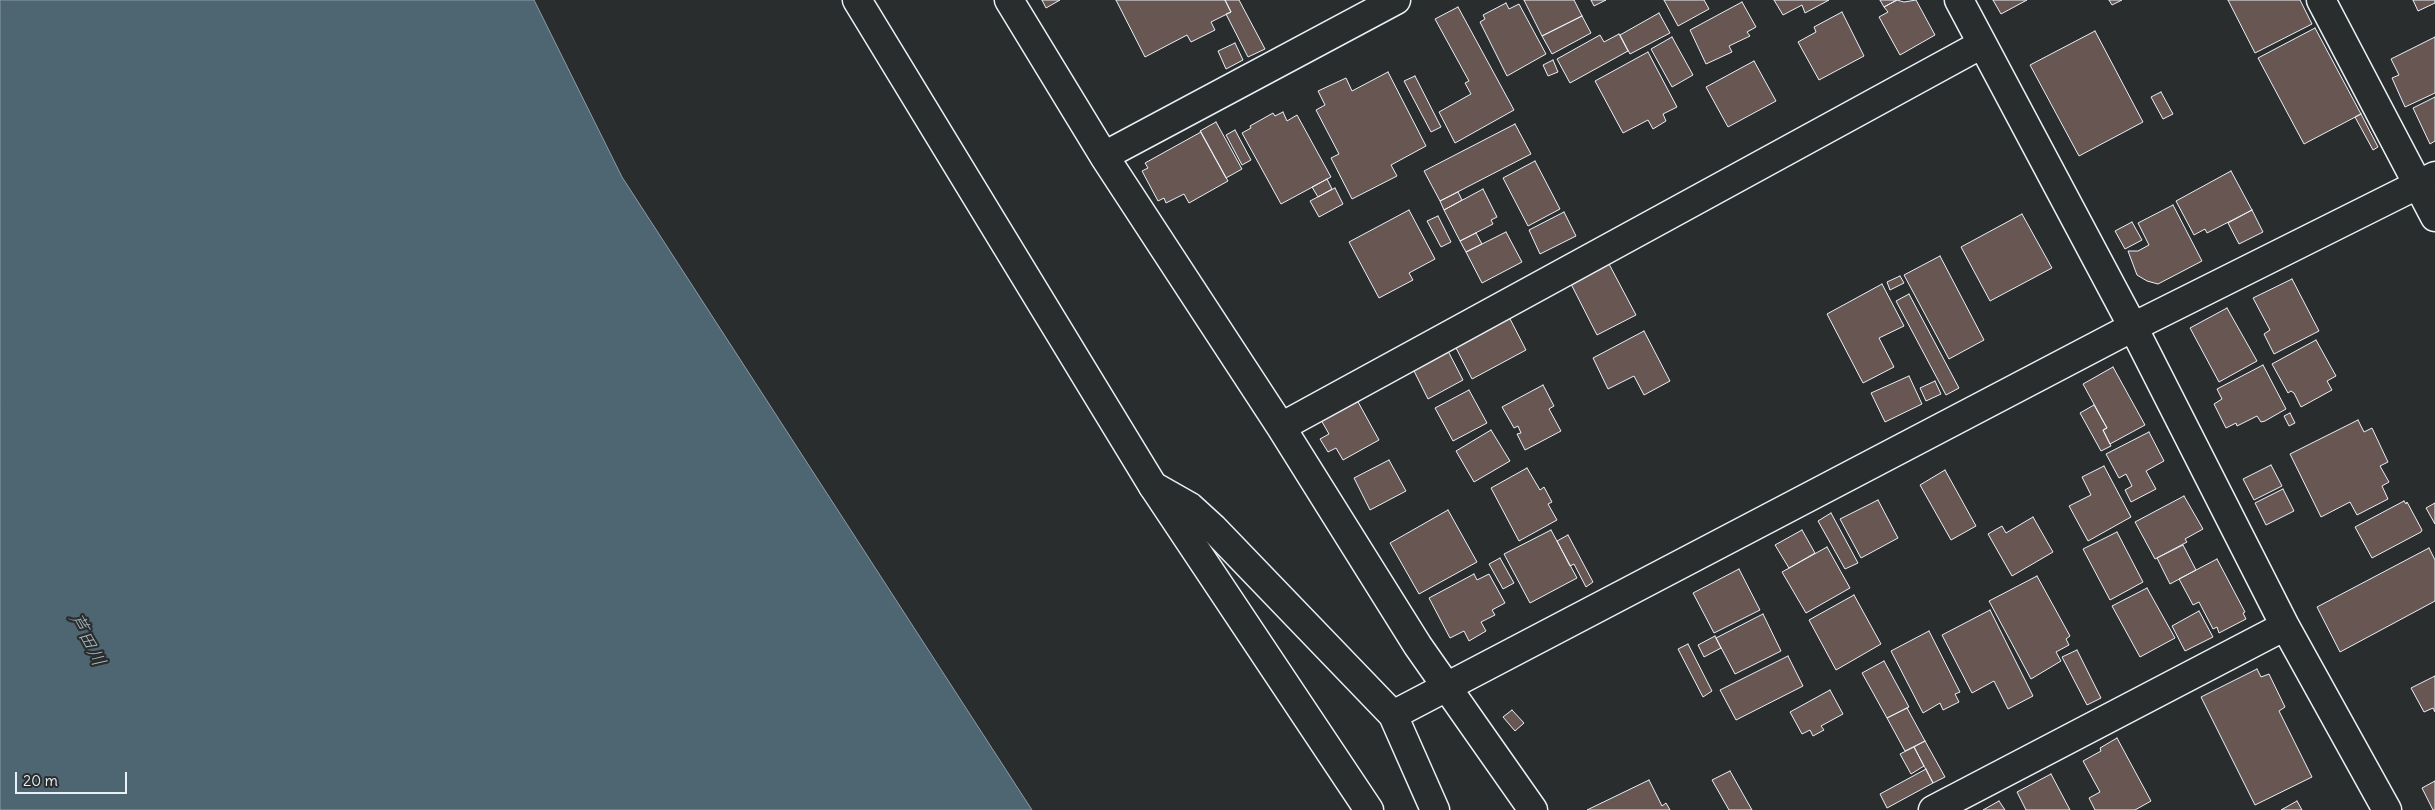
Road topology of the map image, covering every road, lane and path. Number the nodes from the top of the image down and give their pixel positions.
1 (856, 0) edge
2 (1009, 0) edge
3 (1396, 0) edge
4 (1959, 0) edge
5 (2321, 0) edge
6 (1982, 44) junction
7 (1104, 156) junction
8 (2426, 180) edge
9 (2435, 217) edge
10 (2134, 327) junction
11 (1281, 427) junction
12 (1153, 486) junction
13 (2285, 626) junction
14 (1448, 685) junction
15 (1393, 716) junction
16 (1368, 810) edge
17 (1435, 810) edge
18 (1532, 810) edge
19 (1933, 810) edge
20 (2387, 810) edge

1 - 12 street
2 - 7 street
3 - 7 street
4 - 6 street
5 - 8 street
6 - 10 street
6 - 11 street
7 - 11 street
8 - 9 street
8 - 10 street
10 - 13 street
10 - 14 street
11 - 14 street
12 - 15 street
12 - 16 street
13 - 19 street
13 - 20 street
14 - 15 street
14 - 18 street
15 - 17 street

